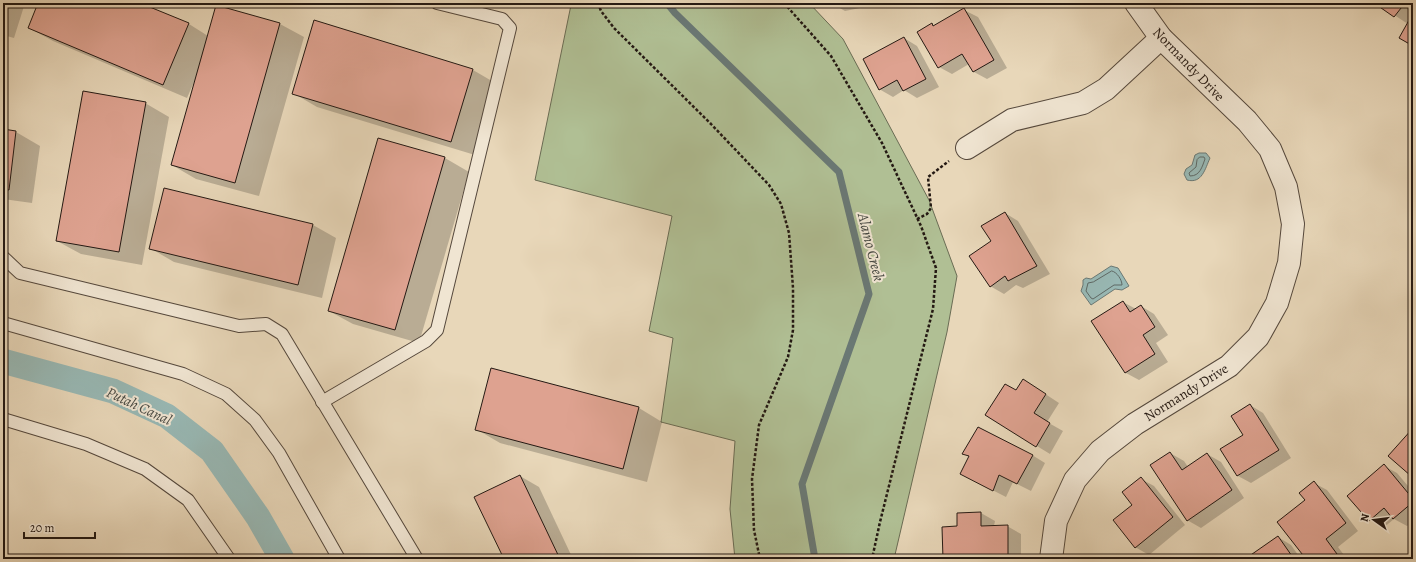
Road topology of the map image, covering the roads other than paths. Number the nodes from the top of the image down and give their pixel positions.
1 (437, 3) edge
2 (1136, 3) edge
3 (1161, 38) junction
4 (967, 148) road end
5 (3, 257) edge
6 (3, 323) edge
7 (322, 402) junction
8 (3, 419) edge
9 (228, 559) edge
10 (339, 559) edge
11 (417, 559) edge
12 (1051, 559) edge

1 - 7 lane
2 - 3 street, Normandy Drive
3 - 4 street
3 - 12 street, Normandy Drive
5 - 7 lane
6 - 10 lane
7 - 11 lane
8 - 9 lane

